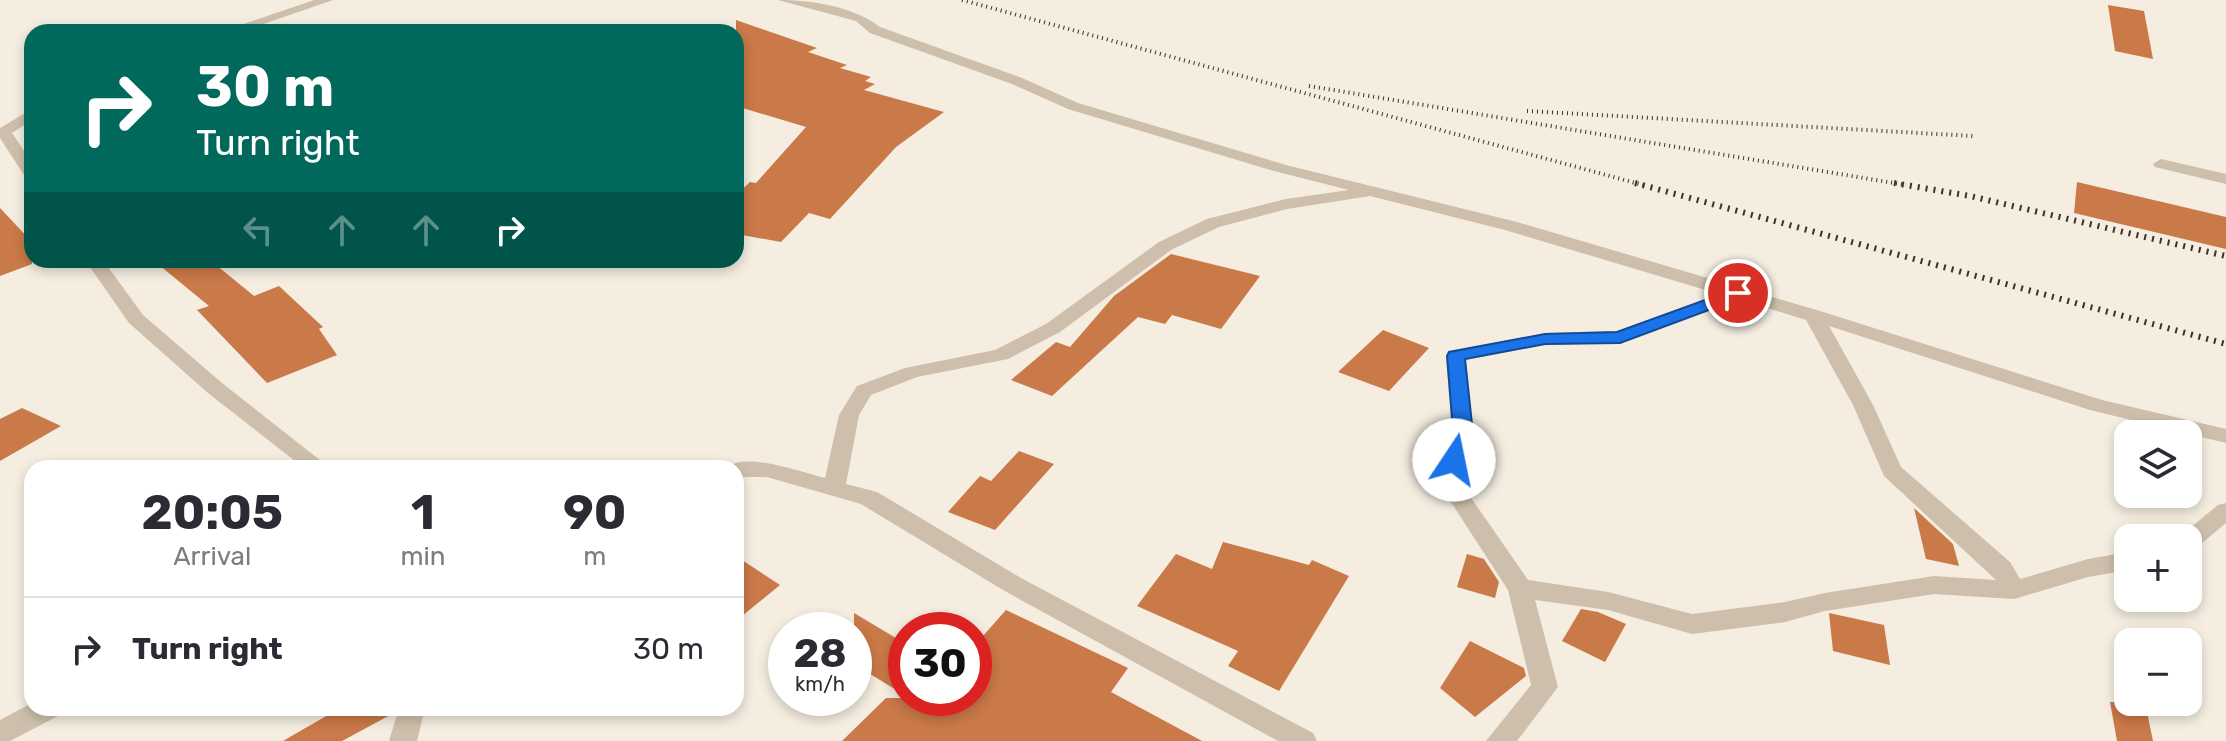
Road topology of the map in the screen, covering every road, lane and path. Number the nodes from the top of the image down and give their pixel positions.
1 (327, 0) edge
2 (784, 0) edge
3 (252, 24) edge
4 (24, 118) edge
5 (2, 130) edge
6 (24, 163) edge
7 (2161, 164) dead end
8 (2226, 179) edge
9 (1376, 192) junction
10 (100, 268) edge
11 (1738, 293) junction
12 (1813, 315) junction
13 (2226, 436) edge
14 (309, 460) edge
15 (744, 470) edge
16 (834, 488) junction
17 (2226, 511) edge
18 (2202, 531) edge
19 (2114, 563) edge
20 (1520, 588) junction
21 (2014, 590) junction
22 (33, 716) edge
23 (410, 716) edge
24 (0, 733) edge
25 (403, 741) edge
26 (1303, 741) edge
27 (1500, 741) edge

1 - 3 street
2 - 9 street
4 - 5 street
5 - 6 street
7 - 8 street
9 - 11 street
9 - 16 street
10 - 14 street
11 - 12 street
11 - 20 street
12 - 13 street
12 - 21 street
15 - 16 street
16 - 26 street
17 - 18 street
19 - 21 street
20 - 21 street
20 - 27 street
22 - 24 street
23 - 25 street

